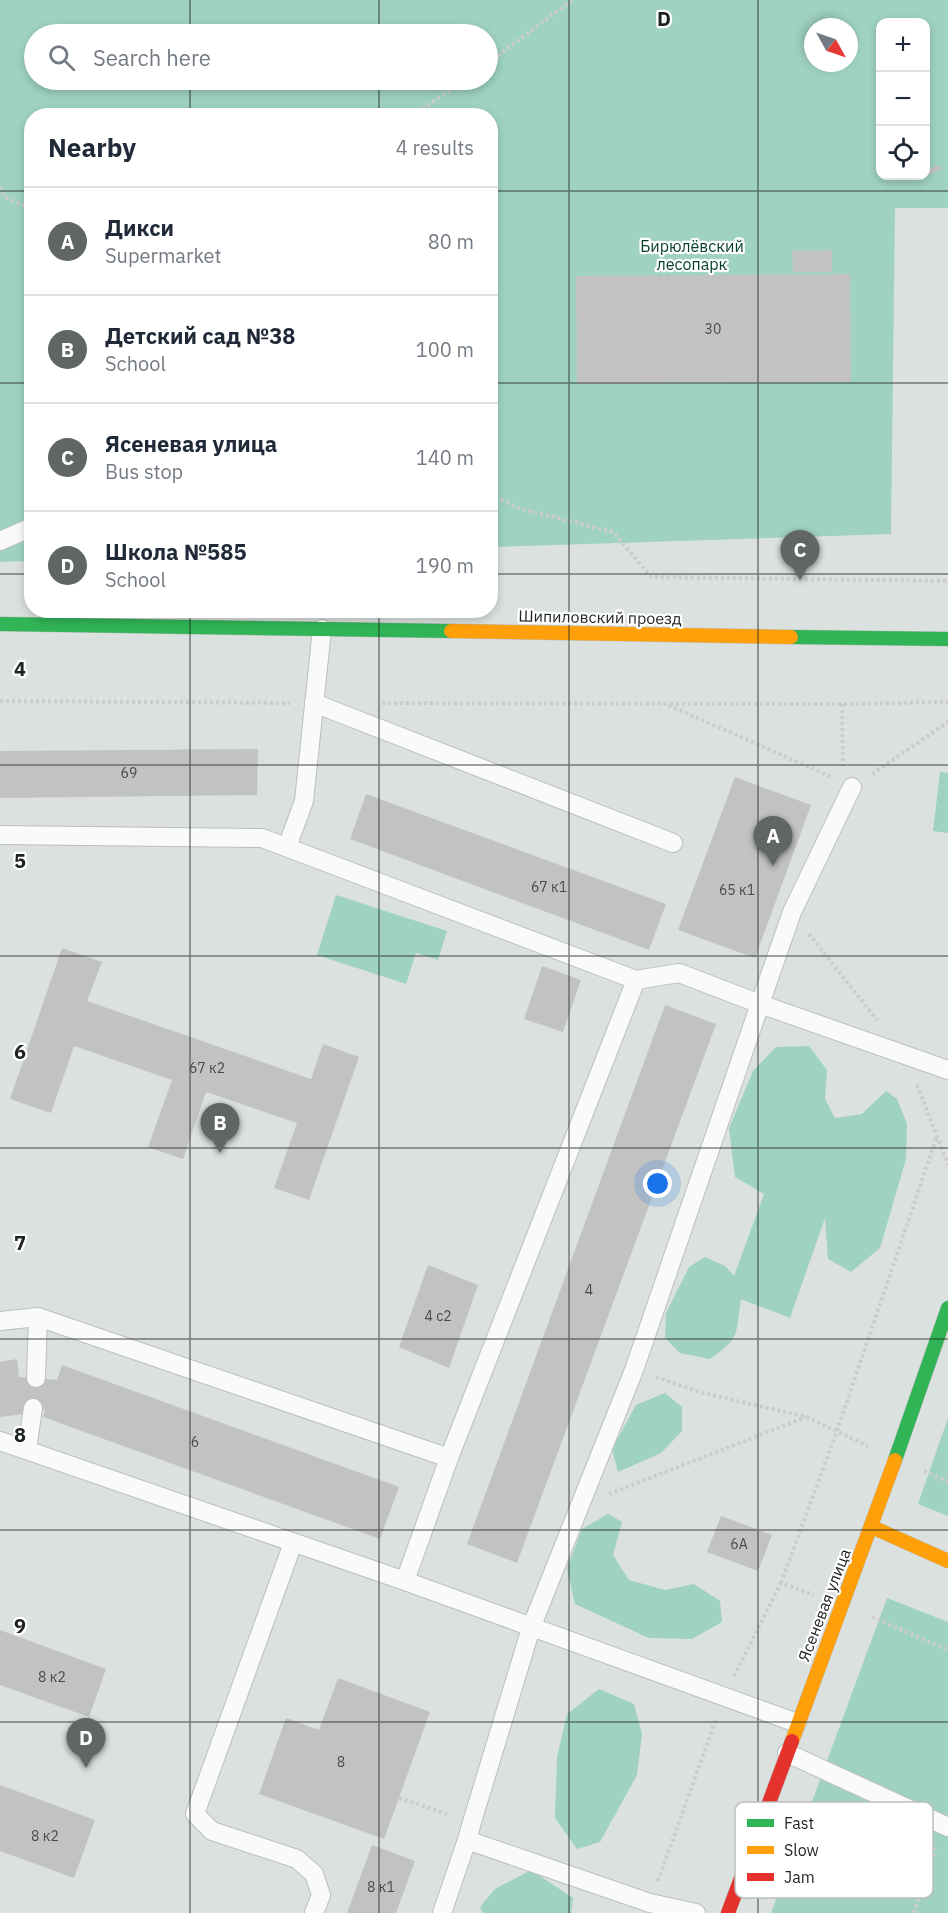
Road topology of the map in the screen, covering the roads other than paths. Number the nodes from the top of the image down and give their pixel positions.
1 (24, 530) edge
2 (0, 541) edge
3 (0, 624) edge
4 (322, 629) junction
5 (948, 639) edge
6 (314, 703) junction
7 (848, 784) road end
8 (0, 835) edge
9 (673, 843) dead end
10 (287, 847) junction
11 (636, 980) junction
12 (760, 1004) junction
13 (948, 1070) edge
14 (948, 1308) edge
15 (38, 1317) junction
16 (0, 1321) edge
17 (36, 1378) dead end
18 (33, 1408) dead end
19 (0, 1441) edge
20 (27, 1450) junction
21 (449, 1458) junction
22 (872, 1527) junction
23 (292, 1543) junction
24 (948, 1561) edge
25 (405, 1581) junction
26 (531, 1628) junction
27 (797, 1723) junction
28 (787, 1753) junction
29 (769, 1802) edge
30 (893, 1802) edge
31 (467, 1840) junction
32 (735, 1894) edge
33 (314, 1913) edge
34 (441, 1913) edge
35 (696, 1913) edge
36 (728, 1913) edge

1 - 2 lane
3 - 4 street, Шипиловский проезд
4 - 5 street, Шипиловский проезд
4 - 6 lane
6 - 9 lane
6 - 10 lane
7 - 12 lane
8 - 10 lane
10 - 11 lane
11 - 12 lane
11 - 21 lane
12 - 13 lane
12 - 26 lane
14 - 22 street, Ясеневая улица
15 - 16 lane
15 - 17 lane
15 - 21 lane
18 - 20 lane
19 - 20 lane
20 - 23 lane
21 - 25 lane
22 - 24 street
22 - 27 street, Ясеневая улица
23 - 25 lane
23 - 33 lane
25 - 26 lane
26 - 27 lane
26 - 31 lane
27 - 28 street, Ясеневая улица
28 - 29 street, Ясеневая улица
28 - 30 lane
31 - 34 lane
31 - 35 lane
32 - 36 street, Ясеневая улица

